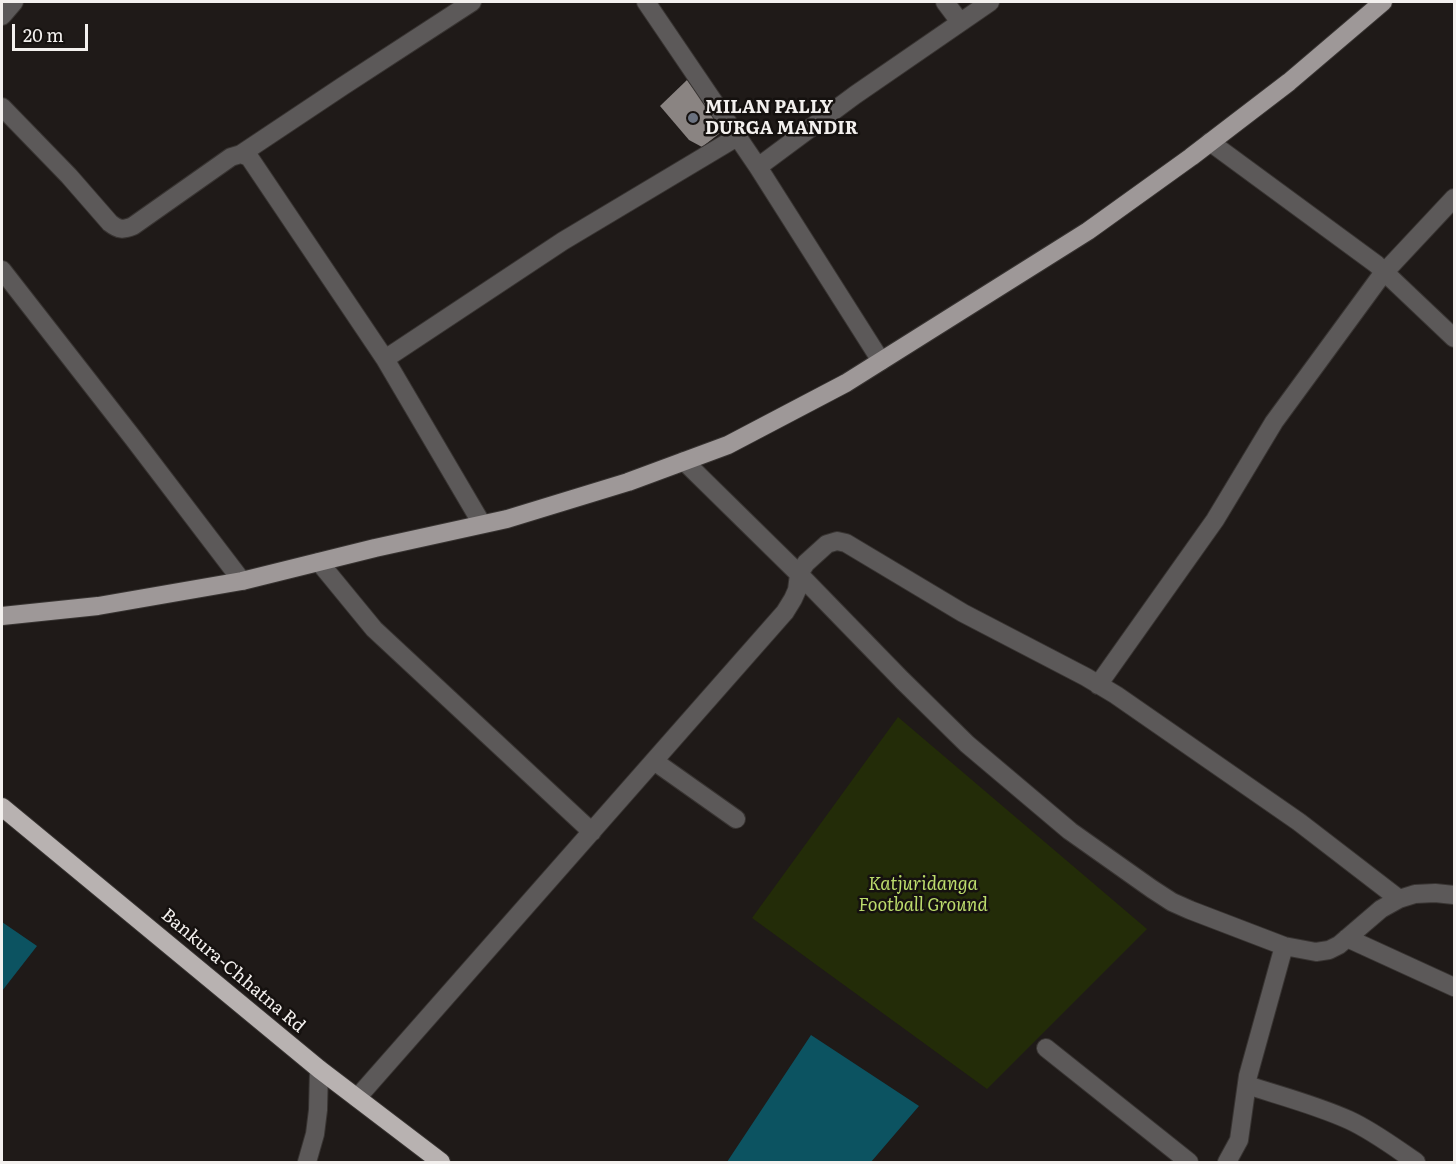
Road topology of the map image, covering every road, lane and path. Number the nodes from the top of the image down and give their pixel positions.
1 (14, 2) edge
2 (472, 2) edge
3 (646, 2) edge
4 (945, 2) edge
5 (990, 2) edge
6 (1383, 2) edge
7 (2, 16) edge
8 (960, 22) junction
9 (2, 107) edge
10 (737, 137) junction
11 (1210, 142) junction
12 (242, 154) junction
13 (758, 167) junction
14 (1455, 198) edge
15 (2, 270) edge
16 (1385, 272) junction
17 (1455, 338) edge
18 (385, 359) junction
19 (881, 361) junction
20 (684, 461) junction
21 (482, 524) junction
22 (319, 562) junction
23 (800, 574) junction
24 (242, 581) junction
25 (2, 616) edge
26 (1098, 685) junction
27 (654, 761) junction
28 (2, 807) edge
29 (736, 819) dead end
30 (592, 832) junction
31 (1455, 896) edge
32 (1399, 899) junction
33 (1347, 938) junction
34 (1284, 946) junction
35 (1455, 987) edge
36 (1046, 1048) dead end
37 (319, 1069) junction
38 (1247, 1084) junction
39 (357, 1098) junction
40 (307, 1162) edge
41 (441, 1162) edge
42 (1188, 1162) edge
43 (1227, 1162) edge
44 (1416, 1162) edge

1 - 7 street
2 - 12 street
3 - 10 street
4 - 8 street
5 - 8 street
6 - 11 main road
8 - 13 street
9 - 12 street
10 - 13 street
10 - 18 street
11 - 16 street
11 - 19 main road
12 - 18 street
13 - 19 street
14 - 16 street
15 - 24 street
16 - 17 street
16 - 26 street
18 - 21 street
19 - 20 main road
20 - 21 main road
20 - 23 street
21 - 22 main road
22 - 24 main road
22 - 30 street
23 - 26 street
23 - 27 street
23 - 34 street
24 - 25 main road
26 - 32 street
27 - 29 street
27 - 30 street
28 - 37 highway, Bankura-Chhatna Rd
30 - 39 street
31 - 32 street
32 - 33 street
33 - 34 street
33 - 35 street
34 - 38 street
36 - 42 street
37 - 39 highway, Bankura-Chhatna Rd
37 - 40 street
38 - 43 street
38 - 44 street
39 - 41 highway, Bankura-Chhatna Rd

